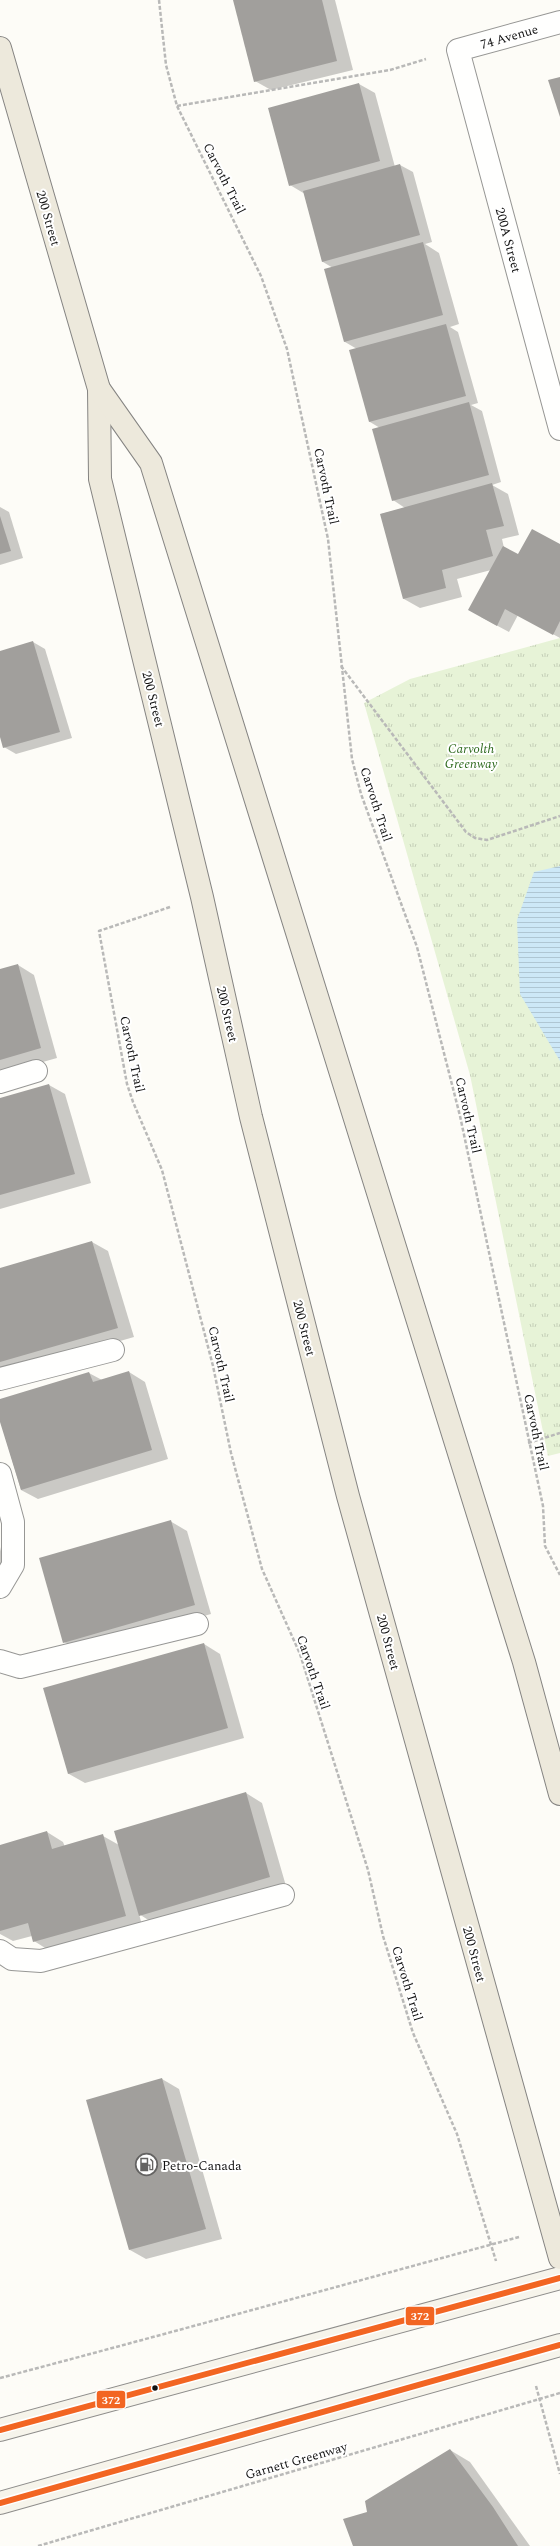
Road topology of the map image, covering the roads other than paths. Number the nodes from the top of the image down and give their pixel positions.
1 (560, 22) edge
2 (0, 48) edge
3 (458, 50) joint
4 (99, 389) junction
5 (560, 429) edge
6 (36, 1071) dead end
7 (0, 1082) edge
8 (114, 1350) dead end
9 (0, 1380) edge
10 (0, 1474) edge
11 (0, 1587) edge
12 (197, 1624) dead end
13 (0, 1661) edge
14 (560, 1794) edge
15 (283, 1895) dead end
16 (0, 1951) edge
17 (560, 2258) edge
18 (560, 2278) edge
19 (560, 2345) edge
20 (0, 2430) edge
21 (0, 2503) edge

1 - 3 street, 74 Avenue
2 - 4 main road, 200 Street
3 - 5 street, 200A Street
4 - 14 main road, 200 Street
4 - 17 main road, 200 Street
6 - 7 street
8 - 9 street
10 - 11 street
12 - 13 street
15 - 16 street
18 - 20 main road
19 - 21 main road

